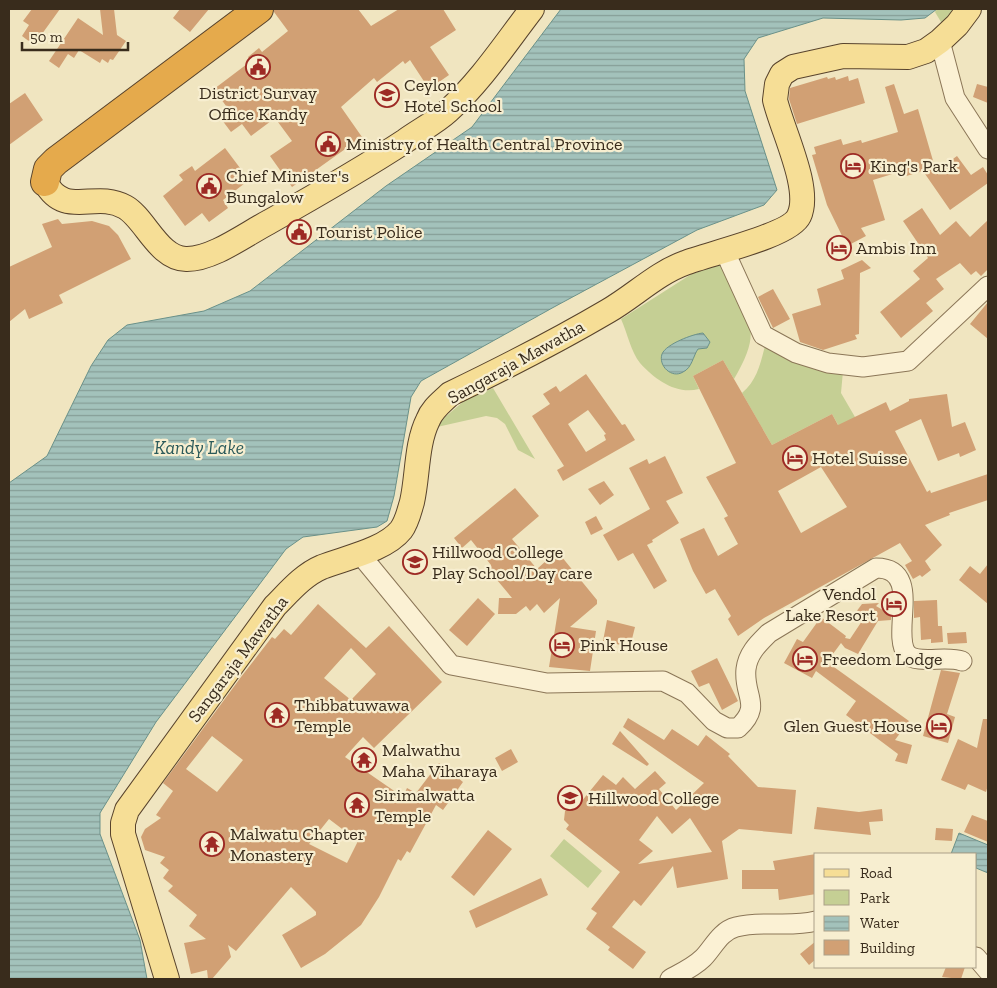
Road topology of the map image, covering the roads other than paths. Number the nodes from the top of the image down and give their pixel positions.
1 (259, 9) edge
2 (532, 9) edge
3 (969, 9) edge
4 (940, 41) junction
5 (988, 149) edge
6 (45, 182) joint
7 (724, 252) junction
8 (988, 286) edge
9 (359, 553) junction
10 (962, 661) dead end
11 (814, 922) edge
12 (977, 958) edge
13 (988, 971) edge
14 (167, 979) edge
15 (670, 979) edge

1 - 6 highway
2 - 6 main road
3 - 4 main road, Sangaraja Mawatha
4 - 5 street
4 - 7 main road, Sangaraja Mawatha
7 - 8 street
7 - 9 main road, Sangaraja Mawatha
9 - 10 street
9 - 14 main road, Sangaraja Mawatha
11 - 15 street
12 - 13 street

